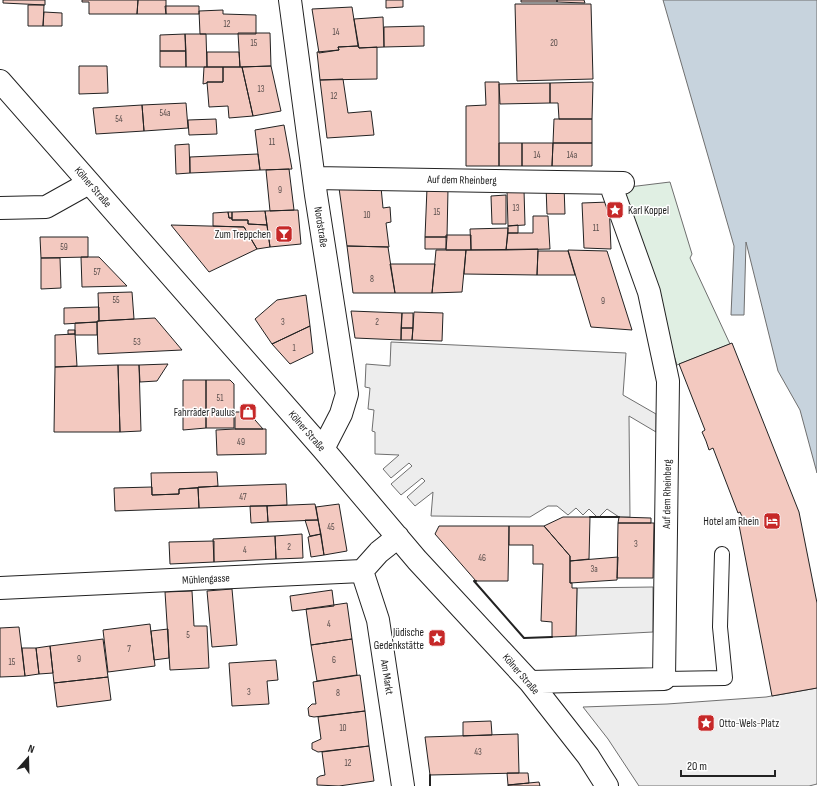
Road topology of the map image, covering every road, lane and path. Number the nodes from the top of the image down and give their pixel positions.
1 (290, 0) edge
2 (0, 81) edge
3 (314, 178) junction
4 (89, 182) junction
5 (0, 208) edge
6 (323, 449) junction
7 (398, 537) junction
8 (722, 554) dead end
9 (362, 571) junction
10 (0, 588) edge
11 (664, 679) junction
12 (530, 682) junction
13 (403, 786) edge
14 (607, 786) edge

1 - 3 street, Nordstraße
2 - 4 street, Kölner Straße
3 - 6 street, Nordstraße
3 - 11 street, Auf dem Rheinberg
4 - 5 street
4 - 6 street, Kölner Straße
6 - 7 street, Kölner Straße
7 - 9 street
7 - 12 street, Kölner Straße
8 - 11 lane
9 - 10 street, Mühlengasse
9 - 13 street, Am Markt
11 - 12 street
12 - 14 street, Kölner Straße

